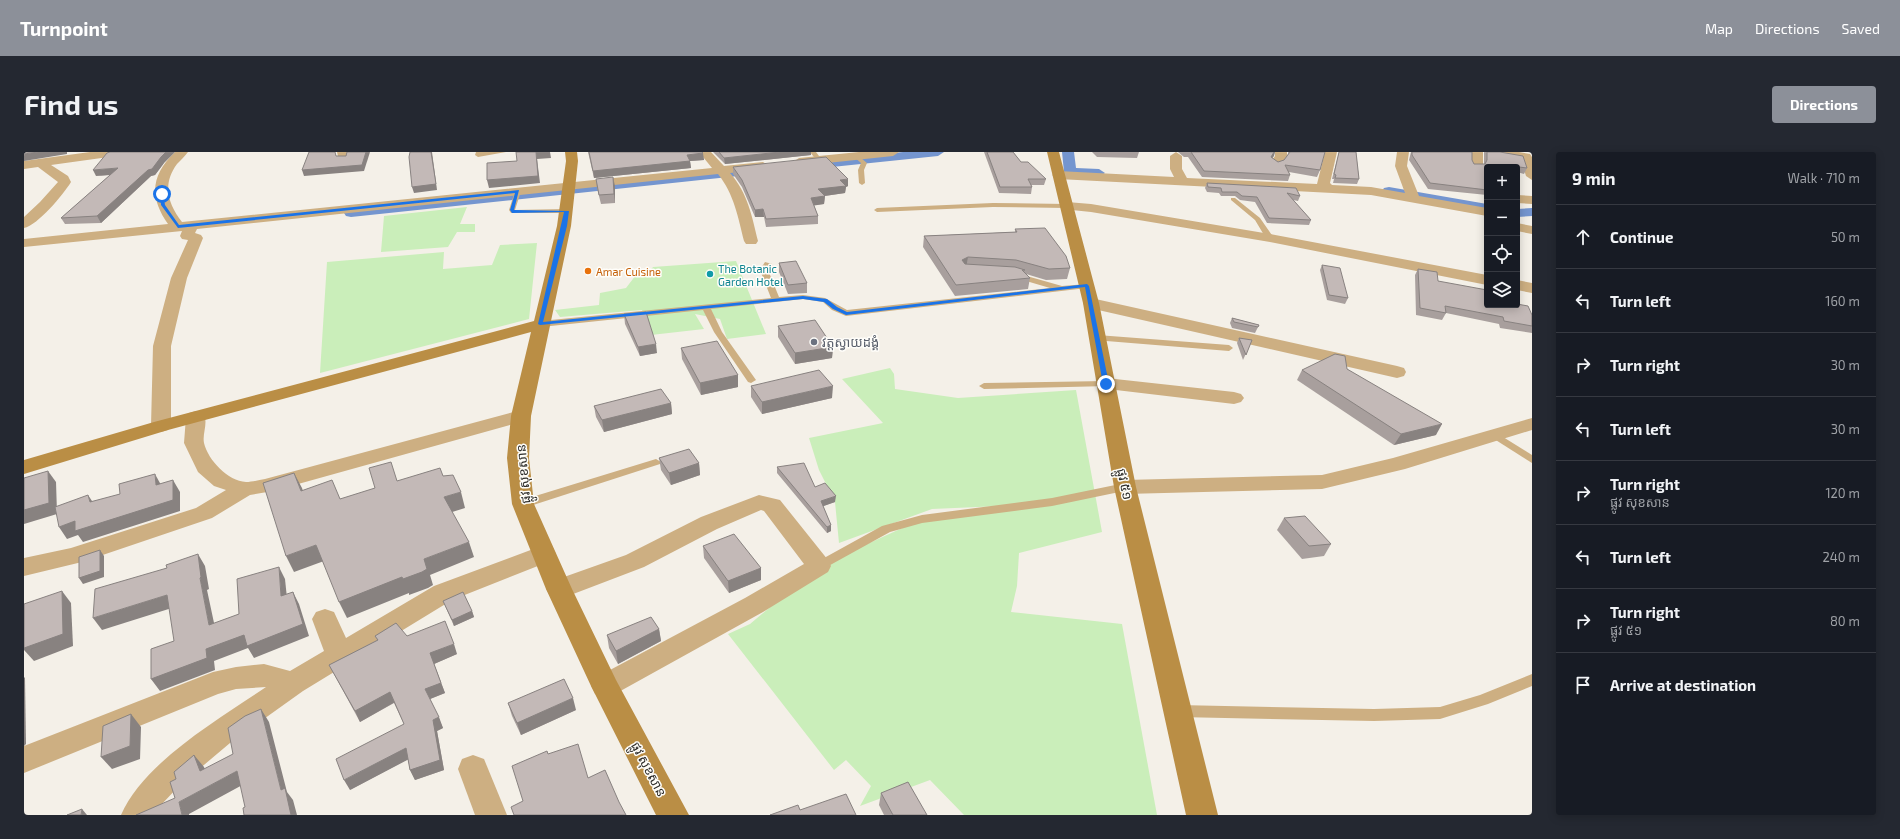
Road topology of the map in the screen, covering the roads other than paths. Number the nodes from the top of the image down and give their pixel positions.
1 (116, 152) edge
2 (182, 152) edge
3 (479, 152) edge
4 (503, 152) edge
5 (570, 152) edge
6 (704, 152) edge
7 (893, 152) edge
8 (1053, 152) edge
9 (1331, 152) edge
10 (1403, 152) edge
11 (1478, 152) edge
12 (1499, 152) edge
13 (816, 156) edge
14 (1176, 156) dead end
15 (42, 157) edge
16 (859, 159) junction
17 (24, 165) edge
18 (1477, 165) edge
19 (724, 173) junction
20 (1058, 174) junction
21 (1532, 176) edge
22 (1182, 179) junction
23 (862, 183) dead end
24 (1329, 187) junction
25 (1412, 194) junction
26 (517, 195) junction
27 (568, 195) junction
28 (1468, 195) dead end
29 (1233, 199) dead end
30 (1520, 199) edge
31 (1532, 200) edge
32 (1067, 206) junction
33 (877, 210) dead end
34 (1484, 211) edge
35 (1520, 218) edge
36 (1532, 218) edge
37 (1484, 221) edge
38 (24, 224) edge
39 (1520, 228) edge
40 (187, 229) junction
41 (1532, 230) edge
42 (1270, 238) junction
43 (751, 241) dead end
44 (24, 243) edge
45 (768, 264) dead end
46 (1006, 274) edge
47 (1484, 279) edge
48 (1520, 286) edge
49 (1532, 288) edge
50 (1064, 289) junction
51 (1089, 294) junction
52 (776, 301) junction
53 (706, 307) junction
54 (540, 324) junction
55 (1097, 338) junction
56 (1229, 348) dead end
57 (1397, 372) dead end
58 (751, 380) dead end
59 (1106, 384) junction
60 (984, 386) dead end
61 (1234, 398) dead end
62 (521, 416) junction
63 (196, 417) junction
64 (1532, 424) edge
65 (161, 426) junction
66 (1495, 435) junction
67 (1532, 460) edge
68 (656, 462) dead end
69 (24, 467) edge
70 (1125, 487) junction
71 (244, 489) junction
72 (523, 504) junction
73 (544, 554) junction
74 (818, 566) junction
75 (24, 567) edge
76 (559, 589) junction
77 (325, 619) dead end
78 (339, 656) junction
79 (1532, 680) edge
80 (293, 683) junction
81 (606, 686) junction
82 (1177, 711) junction
83 (24, 760) edge
84 (473, 769) dead end
85 (137, 815) edge
86 (491, 815) edge
87 (673, 815) edge
88 (1202, 815) edge

1 - 15 street
2 - 40 street
3 - 4 lane
5 - 27 street, ផ្លូវ សុខសាន
6 - 19 street
7 - 16 street
8 - 20 street, ផ្លូវ ៥១
9 - 24 street
10 - 25 street
11 - 18 street
12 - 21 street
13 - 16 street
13 - 19 street
14 - 22 street
15 - 17 street
15 - 38 street
16 - 23 lane
19 - 27 street
19 - 43 street
20 - 22 street
20 - 32 street, ផ្លូវ ៥១
22 - 24 street
24 - 25 street
24 - 37 street
25 - 28 street
25 - 34 street
26 - 27 street
26 - 27 lane
26 - 40 street
27 - 54 street, ផ្លូវ សុខសាន
29 - 42 lane
30 - 31 street
32 - 33 lane
32 - 42 street
32 - 51 street, ផ្លូវ ៥១
35 - 36 street
39 - 41 street
40 - 44 street
40 - 65 street
42 - 47 street
45 - 52 lane
46 - 50 lane
48 - 49 street
50 - 51 lane
50 - 52 lane
51 - 55 street, ផ្លូវ ៥១
51 - 57 street
52 - 53 lane
53 - 54 lane
53 - 58 lane
54 - 62 street, ផ្លូវ សុខសាន
54 - 63 street
55 - 56 lane
55 - 59 street, ផ្លូវ ៥១
59 - 60 lane
59 - 61 street
59 - 70 street, ផ្លូវ ៥១
62 - 71 street
62 - 72 street, ផ្លូវ សុខសាន
63 - 65 street
63 - 71 street
64 - 66 street
65 - 69 street
66 - 67 lane
66 - 70 street
68 - 72 lane
70 - 74 lane
70 - 82 street, ផ្លូវ ៥១
71 - 75 street
72 - 73 street, ផ្លូវ សុខសាន
73 - 76 street, ផ្លូវ សុខសាន
73 - 78 street
74 - 76 street
74 - 81 street
76 - 81 street, ផ្លូវ សុខសាន
77 - 78 street
78 - 80 street
79 - 82 lane
80 - 83 street
80 - 85 street
81 - 87 street, ផ្លូវ សុខសាន
82 - 88 street, ផ្លូវ ៥១
84 - 86 street

